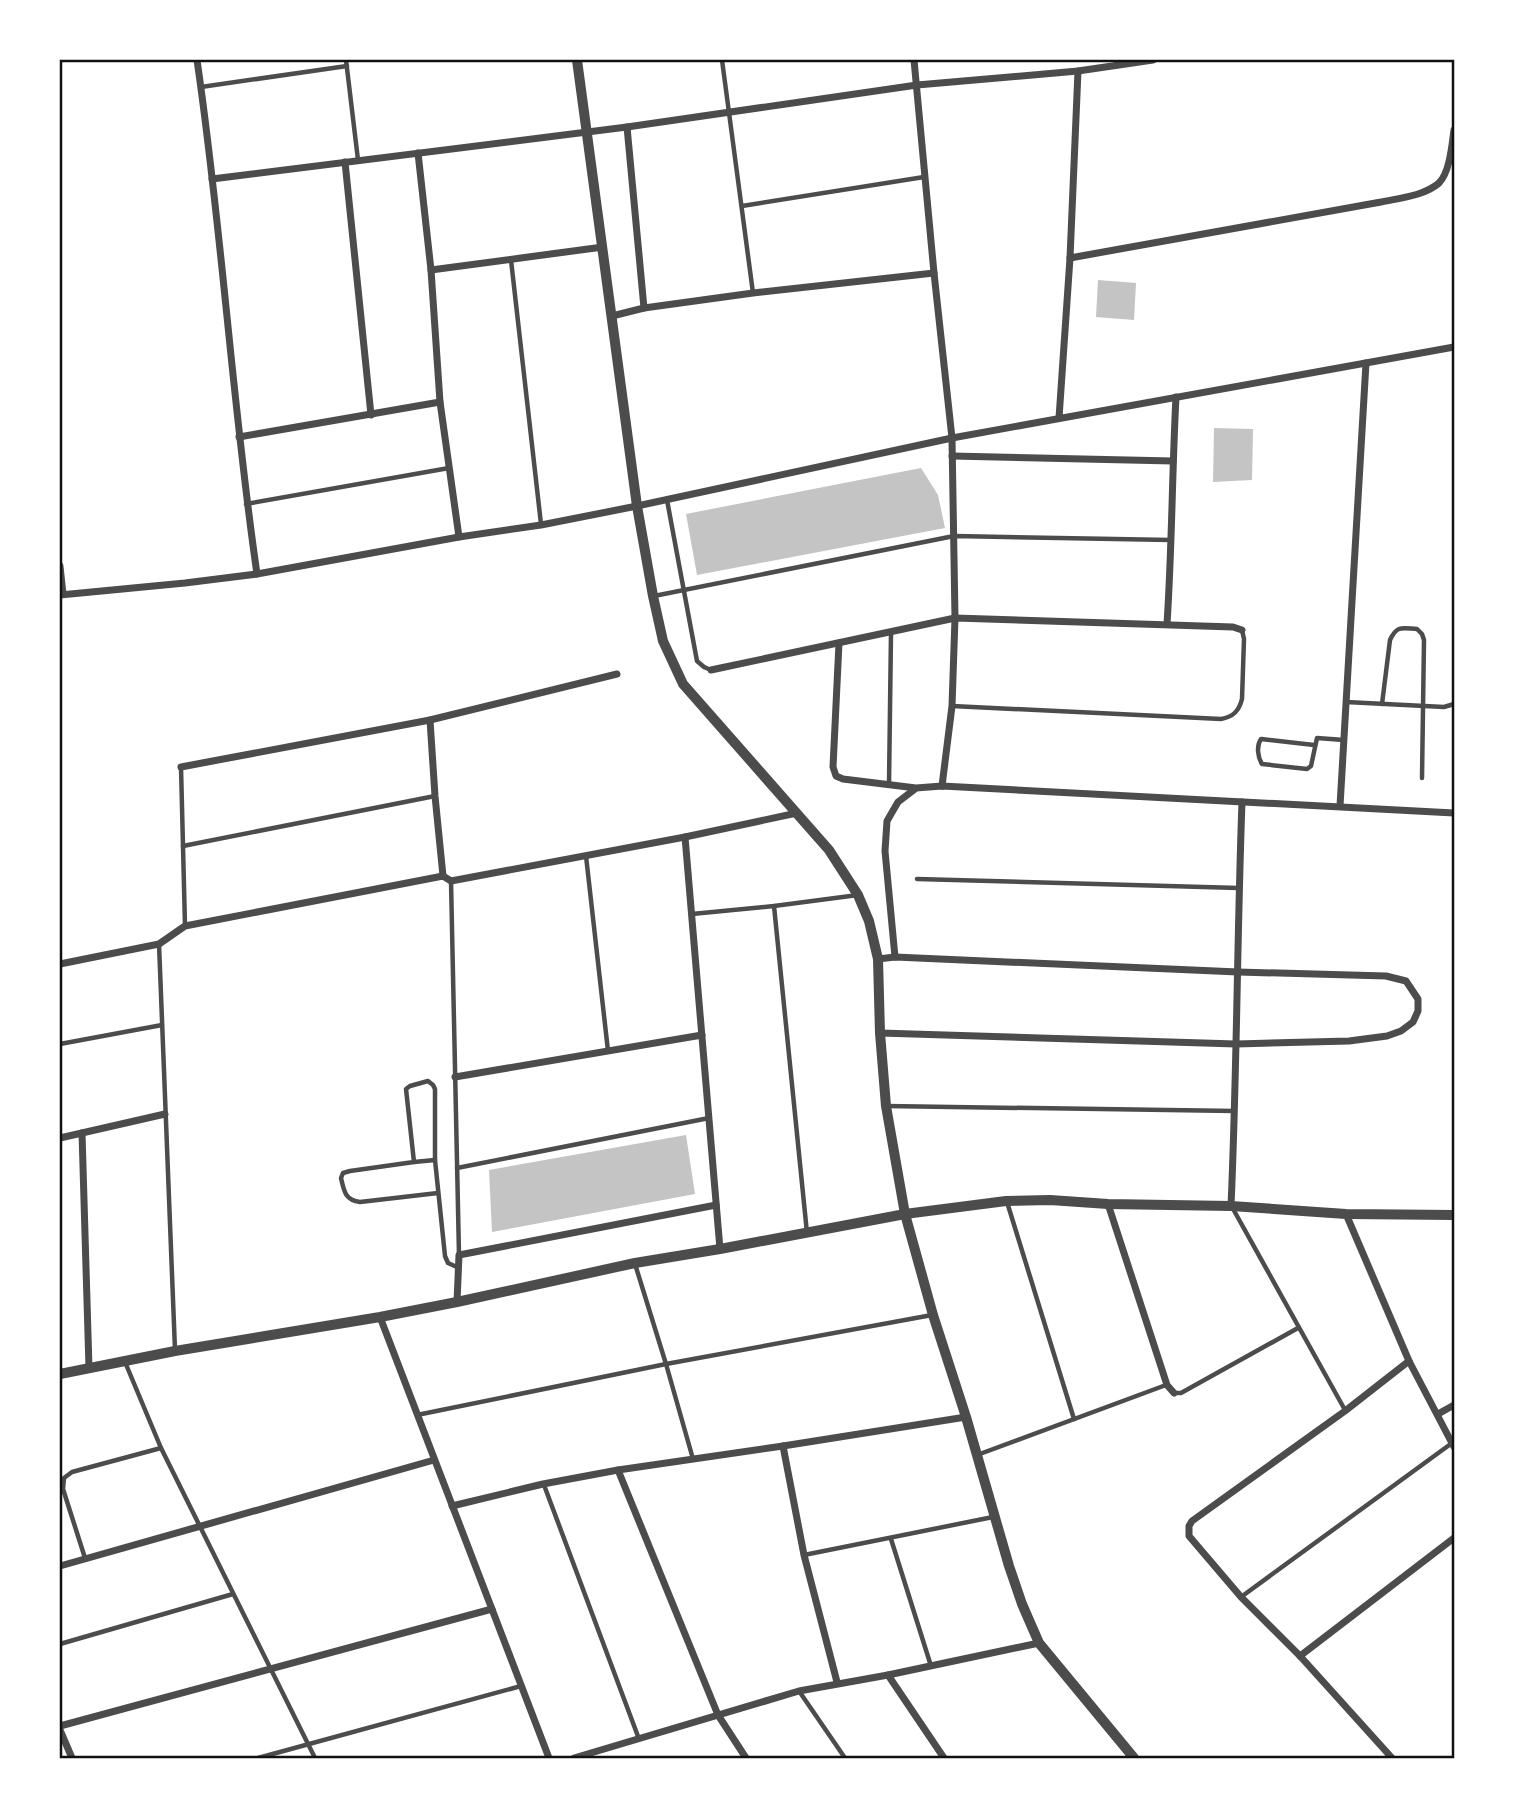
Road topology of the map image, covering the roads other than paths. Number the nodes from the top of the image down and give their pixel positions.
1 (197, 60) edge
2 (346, 60) edge
3 (577, 60) edge
4 (722, 60) edge
5 (914, 60) edge
6 (1153, 60) edge
7 (347, 66) junction
8 (1078, 71) junction
9 (917, 85) junction
10 (201, 87) junction
11 (728, 113) junction
12 (627, 127) junction
13 (1454, 130) edge
14 (586, 132) junction
15 (418, 153) junction
16 (358, 160) junction
17 (345, 162) junction
18 (925, 177) junction
19 (212, 179) junction
20 (742, 206) junction
21 (603, 247) junction
22 (1070, 258) junction
23 (511, 260) junction
24 (431, 270) junction
25 (934, 273) junction
26 (753, 293) junction
27 (644, 308) junction
28 (612, 316) junction
29 (1454, 347) edge
30 (1366, 363) junction
31 (1176, 397) junction
32 (440, 402) junction
33 (371, 415) junction
34 (1059, 418) junction
35 (239, 437) junction
36 (952, 438) junction
37 (952, 456) junction
38 (1172, 461) junction
39 (449, 468) junction
40 (667, 500) junction
41 (246, 504) junction
42 (637, 506) junction
43 (541, 525) junction
44 (954, 536) junction
45 (459, 537) junction
46 (1172, 540) junction
47 (60, 566) edge
48 (257, 574) junction
49 (684, 591) junction
50 (61, 595) edge
51 (653, 596) junction
52 (955, 618) junction
53 (1167, 624) junction
54 (1242, 630) joint
55 (891, 632) junction
56 (839, 643) junction
57 (711, 670) joint
58 (617, 674) dead end
59 (1346, 702) junction
60 (1382, 704) junction
61 (1423, 705) junction
62 (1454, 705) edge
63 (952, 706) junction
64 (429, 720) junction
65 (1344, 740) junction
66 (1314, 746) junction
67 (181, 767) joint
68 (1422, 778) dead end
69 (889, 786) junction
70 (942, 786) junction
71 (916, 788) junction
72 (435, 796) junction
73 (1242, 802) junction
74 (1340, 806) junction
75 (797, 813) junction
76 (1454, 813) edge
77 (685, 837) junction
78 (183, 846) junction
79 (586, 855) junction
80 (443, 876) junction
81 (917, 879) dead end
82 (451, 881) junction
83 (1239, 888) junction
84 (859, 895) junction
85 (774, 906) junction
86 (692, 914) junction
87 (185, 926) junction
88 (159, 944) junction
89 (895, 957) junction
90 (878, 959) junction
91 (60, 964) edge
92 (1238, 972) junction
93 (162, 1025) junction
94 (880, 1033) junction
95 (702, 1035) junction
96 (60, 1044) edge
97 (1236, 1044) junction
98 (608, 1051) junction
99 (455, 1077) junction
100 (886, 1106) junction
101 (1235, 1111) junction
102 (165, 1114) junction
103 (709, 1118) junction
104 (82, 1133) junction
105 (60, 1138) edge
106 (435, 1160) junction
107 (414, 1162) junction
108 (457, 1168) junction
109 (438, 1193) junction
110 (1006, 1201) junction
111 (716, 1205) junction
112 (1108, 1205) junction
113 (1231, 1206) junction
114 (905, 1214) junction
115 (1346, 1214) junction
116 (1454, 1214) edge
117 (807, 1233) junction
118 (720, 1249) junction
119 (459, 1255) junction
120 (635, 1264) junction
121 (459, 1268) junction
122 (457, 1302) junction
123 (933, 1315) junction
124 (380, 1317) junction
125 (1298, 1328) junction
126 (175, 1351) junction
127 (124, 1360) junction
128 (1409, 1361) junction
129 (666, 1364) junction
130 (89, 1368) junction
131 (60, 1374) edge
132 (1167, 1385) junction
133 (1174, 1393) joint
134 (1454, 1405) edge
135 (1345, 1410) junction
136 (1438, 1414) junction
137 (417, 1415) junction
138 (965, 1417) junction
139 (1074, 1419) junction
140 (1453, 1445) edge
141 (783, 1446) junction
142 (161, 1448) junction
143 (977, 1455) junction
144 (693, 1459) junction
145 (434, 1460) junction
146 (618, 1469) junction
147 (543, 1484) junction
148 (453, 1506) junction
149 (994, 1517) junction
150 (199, 1527) junction
151 (1454, 1538) edge
152 (891, 1539) junction
153 (804, 1556) junction
154 (85, 1558) junction
155 (60, 1566) edge
156 (233, 1594) junction
157 (1241, 1597) junction
158 (492, 1609) junction
159 (1039, 1643) junction
160 (60, 1644) edge
161 (1300, 1656) junction
162 (931, 1666) junction
163 (271, 1669) junction
164 (888, 1675) junction
165 (837, 1682) junction
166 (521, 1686) junction
167 (799, 1690) junction
168 (718, 1715) junction
169 (60, 1728) edge
170 (639, 1739) junction
171 (307, 1745) junction
172 (72, 1759) edge
173 (258, 1759) edge
174 (315, 1759) edge
175 (549, 1759) edge
176 (574, 1759) edge
177 (746, 1759) edge
178 (845, 1759) edge
179 (944, 1759) edge
180 (1134, 1759) edge
181 (1392, 1759) edge

1 - 10 street
2 - 7 lane
3 - 14 street
4 - 11 lane
5 - 9 street
6 - 8 street
7 - 10 lane
7 - 16 lane
8 - 9 street
8 - 22 street
9 - 11 street
9 - 18 street
10 - 19 street
11 - 12 street
11 - 20 lane
12 - 14 street
12 - 27 street
13 - 22 street
14 - 15 street
14 - 21 street
15 - 16 street
15 - 24 street
16 - 17 street
17 - 19 street
17 - 33 street
18 - 20 lane
18 - 25 street
19 - 35 street
20 - 26 lane
21 - 23 street
21 - 28 street
22 - 34 street
23 - 24 street
23 - 43 lane
24 - 32 street
25 - 26 street
25 - 36 street
26 - 27 street
27 - 28 street
28 - 42 street
29 - 30 street
30 - 31 street
30 - 59 street
31 - 34 street
31 - 38 street
32 - 33 street
32 - 39 street
33 - 35 street
34 - 36 street
35 - 41 street
36 - 37 street
36 - 40 street
37 - 38 street
37 - 44 street
38 - 46 street
39 - 41 lane
39 - 45 street
40 - 42 street
40 - 49 lane
41 - 48 street
42 - 43 street
42 - 51 street
43 - 45 street
44 - 46 lane
44 - 49 lane
44 - 52 street
45 - 48 street
46 - 53 street
47 - 50 street
48 - 50 street
49 - 51 lane
49 - 57 lane
51 - 75 street
52 - 53 street
52 - 55 street
52 - 63 street
53 - 54 street
54 - 63 lane
55 - 56 street
55 - 69 lane
56 - 57 street
56 - 69 street
58 - 64 street
59 - 60 lane
59 - 65 street
60 - 61 lane
60 - 61 lane
61 - 62 lane
61 - 68 lane
63 - 70 street
64 - 67 street
64 - 72 street
65 - 66 lane
65 - 74 street
66 - 66 lane
67 - 78 lane
69 - 71 street
70 - 71 street
70 - 73 street
71 - 89 street
72 - 78 lane
72 - 80 street
73 - 74 street
73 - 83 street
74 - 76 street
75 - 77 street
75 - 84 street
77 - 79 street
77 - 86 street
78 - 87 lane
79 - 82 street
79 - 98 lane
80 - 82 street
80 - 87 street
81 - 83 lane
82 - 99 lane
83 - 92 street
84 - 85 lane
84 - 90 street
85 - 86 lane
85 - 117 lane
86 - 95 street
87 - 88 street
88 - 91 street
88 - 93 lane
89 - 90 street
89 - 92 street
90 - 94 street
92 - 97 street
92 - 97 street
93 - 96 lane
93 - 102 lane
94 - 97 street
94 - 100 street
95 - 98 street
95 - 103 street
97 - 101 street
98 - 99 street
99 - 108 lane
100 - 101 lane
100 - 114 street
101 - 113 street
102 - 104 street
102 - 126 lane
103 - 108 lane
103 - 111 street
104 - 105 street
104 - 130 street
106 - 107 lane
106 - 107 lane
106 - 109 lane
107 - 109 lane
108 - 119 lane
109 - 121 lane
110 - 112 street
110 - 114 street
110 - 139 lane
111 - 118 street
111 - 119 street
112 - 113 street
112 - 132 street
113 - 115 street
113 - 125 lane
114 - 117 street
114 - 123 street
115 - 116 street
115 - 128 street
117 - 118 street
118 - 120 street
119 - 121 street
120 - 122 street
120 - 129 lane
121 - 122 street
122 - 124 street
123 - 129 lane
123 - 138 street
124 - 126 street
124 - 137 street
125 - 133 lane
125 - 135 lane
126 - 127 street
127 - 130 street
127 - 142 lane
128 - 135 street
128 - 136 street
129 - 137 lane
129 - 144 lane
130 - 131 street
132 - 133 street
132 - 139 lane
134 - 136 street
135 - 157 street
136 - 140 street
137 - 145 street
138 - 141 street
138 - 143 street
139 - 143 lane
140 - 157 lane
141 - 144 street
141 - 153 street
142 - 150 lane
142 - 154 lane
143 - 149 street
144 - 146 street
145 - 148 street
145 - 150 street
146 - 147 street
146 - 168 street
147 - 148 street
147 - 170 lane
148 - 158 street
149 - 152 lane
149 - 159 street
150 - 154 street
150 - 156 lane
151 - 161 street
152 - 153 lane
152 - 162 lane
153 - 165 street
154 - 155 street
156 - 160 lane
156 - 163 lane
157 - 161 street
158 - 163 street
158 - 166 street
159 - 162 street
159 - 180 street
161 - 181 street
162 - 164 street
163 - 169 street
163 - 171 lane
164 - 165 street
164 - 179 street
165 - 167 street
166 - 171 lane
166 - 175 street
167 - 168 street
167 - 178 lane
168 - 170 street
168 - 177 street
169 - 172 street
170 - 176 street
171 - 173 lane
171 - 174 lane

